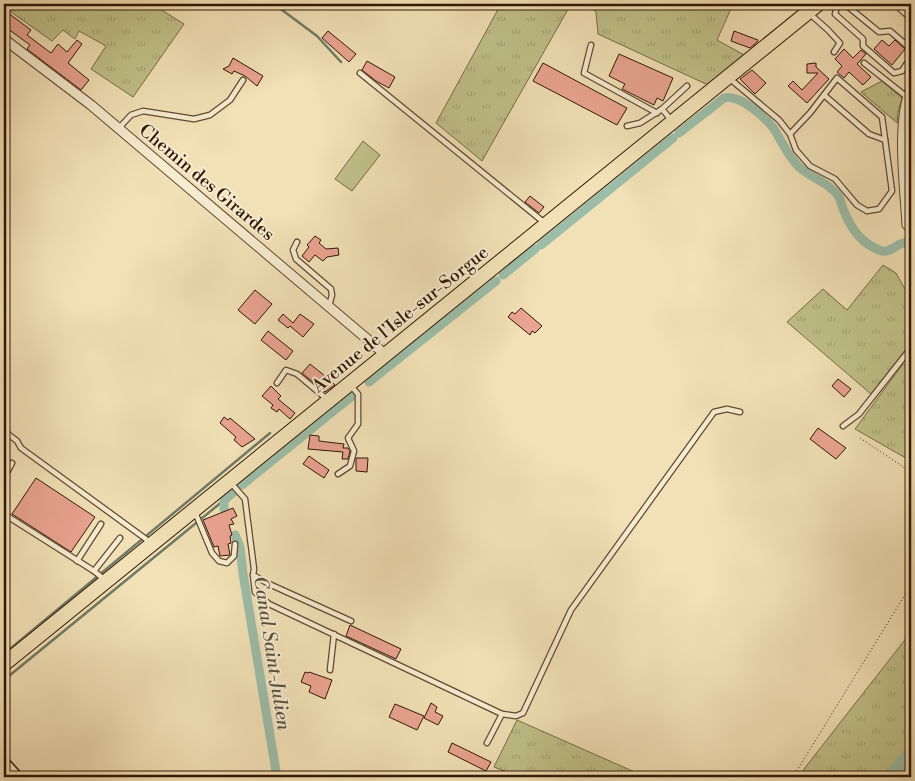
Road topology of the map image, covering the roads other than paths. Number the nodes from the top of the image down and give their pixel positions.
1 (841, 4) edge
2 (895, 4) edge
3 (813, 8) edge
4 (911, 20) edge
5 (4, 39) edge
6 (591, 45) dead end
7 (911, 49) edge
8 (834, 52) dead end
9 (911, 57) edge
10 (864, 63) dead end
11 (360, 73) dead end
12 (728, 77) junction
13 (243, 80) dead end
14 (687, 86) dead end
15 (909, 92) edge
16 (824, 95) junction
17 (662, 109) junction
18 (657, 112) junction
19 (673, 122) junction
20 (627, 126) dead end
21 (119, 128) junction
22 (790, 134) junction
23 (885, 140) junction
24 (547, 224) junction
25 (907, 225) road end
26 (297, 242) dead end
27 (329, 306) junction
28 (911, 348) edge
29 (386, 355) junction
30 (277, 383) dead end
31 (349, 384) junction
32 (329, 401) junction
33 (740, 412) dead end
34 (843, 426) dead end
35 (4, 431) edge
36 (12, 463) dead end
37 (338, 474) dead end
38 (4, 478) edge
39 (230, 481) junction
40 (194, 510) junction
41 (4, 514) edge
42 (101, 524) dead end
43 (120, 538) dead end
44 (152, 544) junction
45 (235, 544) dead end
46 (77, 561) junction
47 (94, 572) junction
48 (253, 575) junction
49 (106, 581) junction
50 (352, 621) dead end
51 (334, 634) junction
52 (4, 664) edge
53 (330, 670) dead end
54 (502, 714) junction
55 (487, 744) dead end
56 (4, 764) edge
57 (16, 777) edge

1 - 7 lane
1 - 9 lane
2 - 4 lane
3 - 8 lane
3 - 12 main road, Avenue de l'Isle-sur-Sorgue
5 - 21 street, Chemin des Girardes
6 - 18 lane
10 - 15 lane
11 - 24 lane
12 - 19 main road, Avenue de l'Isle-sur-Sorgue
12 - 22 lane
13 - 21 lane
14 - 17 lane
15 - 25 street
16 - 22 lane
16 - 23 lane
16 - 23 lane
17 - 18 lane
17 - 19 lane
18 - 20 lane
19 - 24 main road, Avenue de l'Isle-sur-Sorgue
21 - 27 street, Chemin des Girardes
22 - 23 lane
24 - 29 main road, Avenue de l'Isle-sur-Sorgue
26 - 27 lane
27 - 29 street, Chemin des Girardes
28 - 34 lane
29 - 31 main road, Avenue de l'Isle-sur-Sorgue
30 - 32 lane
31 - 32 main road, Avenue de l'Isle-sur-Sorgue
31 - 37 lane
32 - 39 main road, Avenue de l'Isle-sur-Sorgue
33 - 54 lane
35 - 44 lane
36 - 38 lane
39 - 40 main road, Avenue de l'Isle-sur-Sorgue
39 - 48 lane
40 - 44 main road, Avenue de l'Isle-sur-Sorgue
40 - 45 lane
41 - 46 lane
42 - 46 lane
43 - 47 lane
44 - 49 main road, Avenue de l'Isle-sur-Sorgue
46 - 47 lane
47 - 49 lane
48 - 50 lane
48 - 51 lane
49 - 52 main road, Avenue de l'Isle-sur-Sorgue
51 - 53 lane
51 - 54 lane
54 - 55 lane
56 - 57 street

